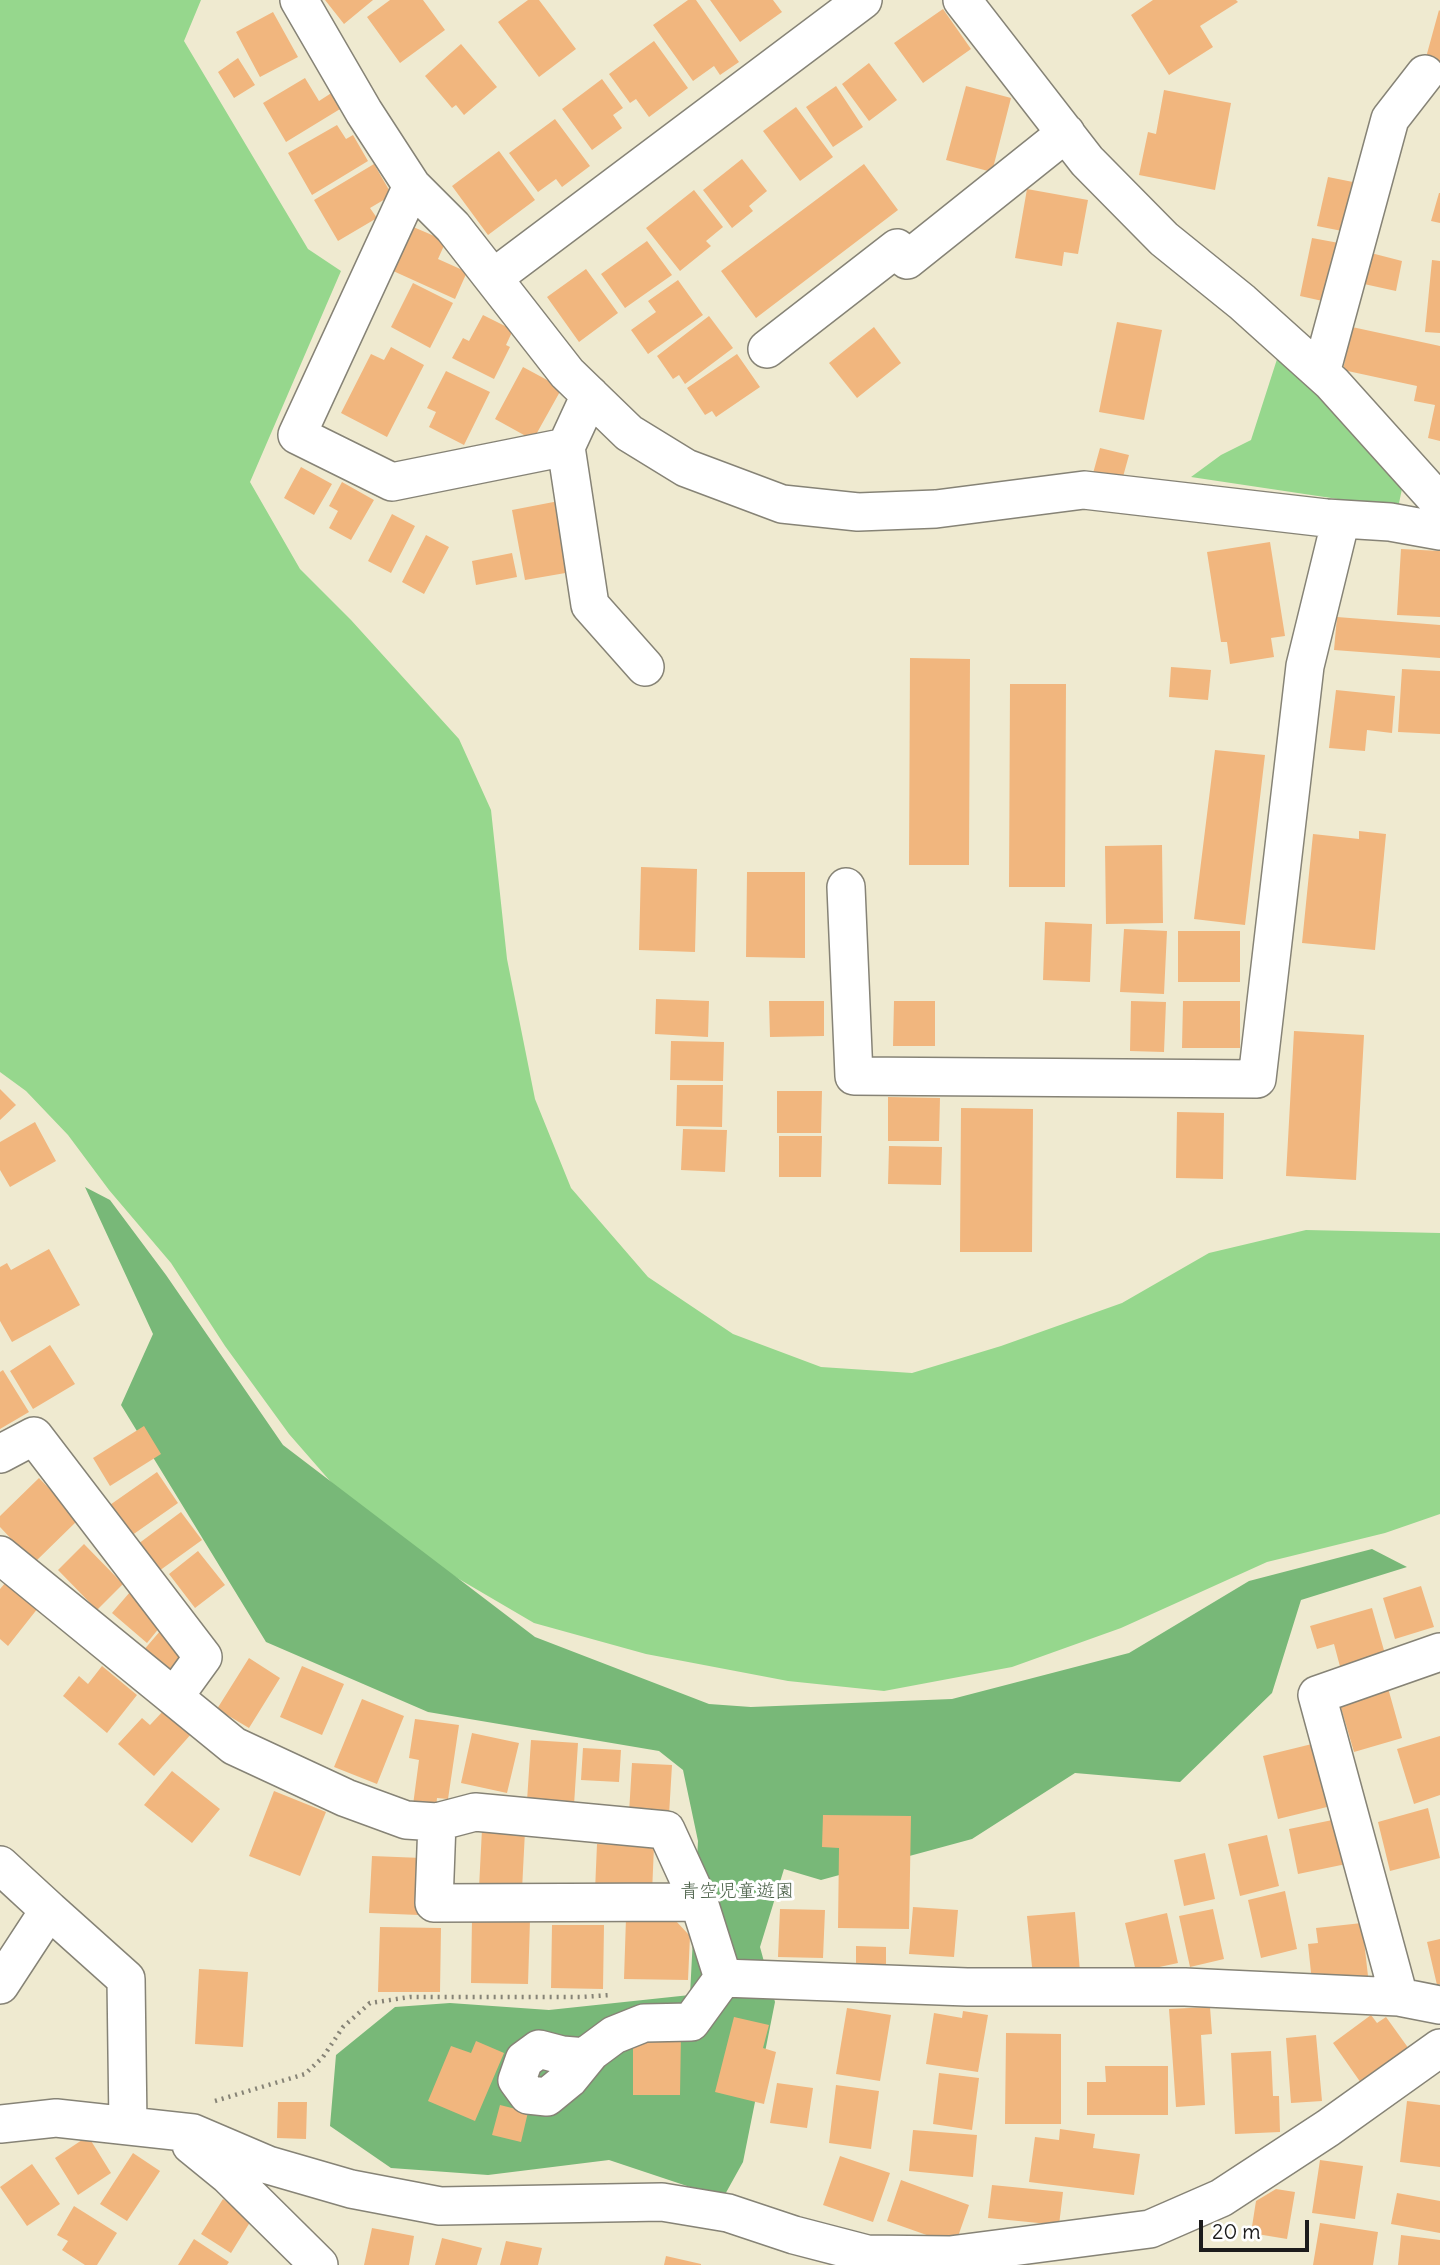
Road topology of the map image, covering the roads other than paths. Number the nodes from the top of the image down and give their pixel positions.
1 (299, 0) edge
2 (863, 0) edge
3 (962, 0) edge
4 (1425, 74) dead end
5 (1066, 133) junction
6 (412, 186) junction
7 (493, 278) junction
8 (767, 349) dead end
9 (1321, 373) junction
10 (590, 395) junction
11 (566, 447) junction
12 (1440, 503) edge
13 (1341, 519) junction
14 (1440, 531) edge
15 (645, 667) dead end
16 (846, 887) dead end
17 (0, 1454) edge
18 (0, 1555) edge
19 (1440, 1652) edge
20 (174, 1697) junction
21 (437, 1822) junction
22 (0, 1865) edge
23 (699, 1902) junction
24 (49, 1910) junction
25 (723, 1978) junction
26 (0, 1985) edge
27 (1399, 1997) junction
28 (1440, 2006) edge
29 (1440, 2048) edge
30 (586, 2057) dead end
31 (0, 2124) edge
32 (128, 2125) junction
33 (171, 2129) junction
34 (319, 2265) edge

1 - 6 street
2 - 7 street
3 - 5 street
4 - 9 street
5 - 8 street
5 - 9 street
6 - 7 street
6 - 11 street
7 - 10 street
9 - 12 street
10 - 11 street
10 - 13 street
11 - 15 street
13 - 14 street
13 - 16 street
17 - 20 street
18 - 20 street
19 - 27 street
20 - 21 street
21 - 23 street
21 - 23 street
22 - 24 street
23 - 25 street
24 - 26 street
24 - 32 street
25 - 27 street
25 - 30 street
27 - 28 street
29 - 33 street
31 - 32 street
32 - 33 street
33 - 34 street

